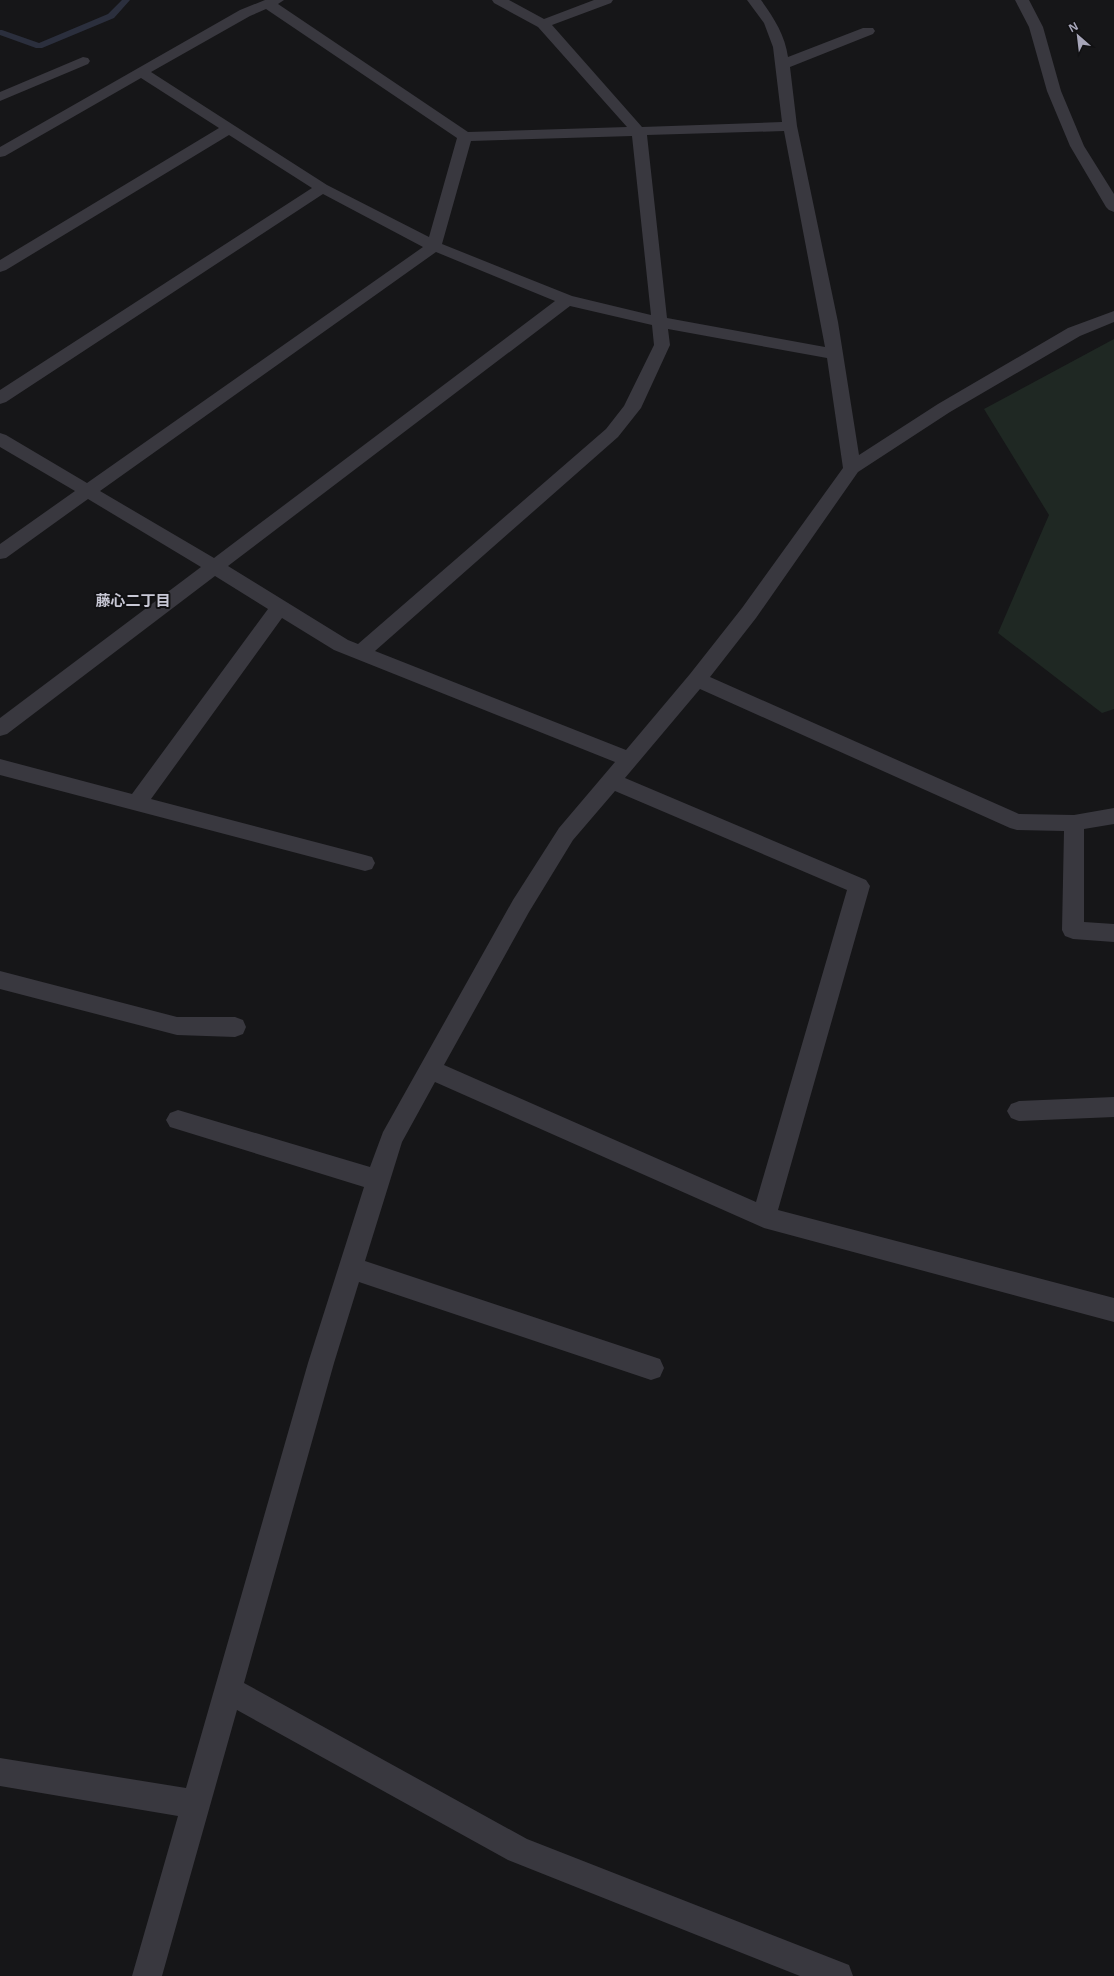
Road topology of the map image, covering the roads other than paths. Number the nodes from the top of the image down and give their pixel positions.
1 (499, 0) edge
2 (606, 0) edge
3 (754, 0) edge
4 (1022, 0) edge
5 (273, 2) edge
6 (543, 24) junction
7 (868, 31) dead end
8 (83, 61) dead end
9 (782, 65) junction
10 (141, 72) junction
11 (0, 97) edge
12 (790, 126) junction
13 (228, 129) junction
14 (639, 132) junction
15 (465, 137) junction
16 (0, 153) edge
17 (322, 188) junction
18 (1114, 207) edge
19 (434, 246) junction
20 (0, 267) edge
21 (567, 300) junction
22 (1114, 316) edge
23 (659, 322) junction
24 (835, 354) junction
25 (0, 398) edge
26 (0, 439) edge
27 (852, 468) junction
28 (87, 492) junction
29 (0, 553) edge
30 (215, 567) junction
31 (280, 607) junction
32 (360, 653) junction
33 (697, 679) junction
34 (0, 729) edge
35 (628, 759) junction
36 (0, 767) edge
37 (610, 780) junction
38 (136, 803) junction
39 (1114, 816) edge
40 (1074, 823) junction
41 (365, 863) dead end
42 (1114, 932) edge
43 (0, 980) edge
44 (235, 1027) dead end
45 (431, 1070) junction
46 (1114, 1107) edge
47 (1019, 1111) dead end
48 (178, 1120) dead end
49 (378, 1180) junction
50 (764, 1217) junction
51 (351, 1268) junction
52 (1114, 1310) edge
53 (651, 1368) dead end
54 (229, 1690) junction
55 (0, 1772) edge
56 (196, 1804) junction
57 (147, 1976) edge
58 (838, 1976) edge

1 - 6 street
2 - 6 street
3 - 9 street
4 - 18 street
5 - 10 street
5 - 15 street
6 - 14 street
7 - 9 street
8 - 11 street
9 - 12 street
10 - 13 street
10 - 16 street
12 - 14 street
12 - 24 street
13 - 17 street
13 - 20 street
14 - 15 street
14 - 23 street
15 - 19 street
17 - 19 street
17 - 25 street
19 - 21 street
19 - 28 street
21 - 23 street
21 - 30 street
22 - 27 street
23 - 24 street
23 - 32 street
24 - 27 street
26 - 28 street
27 - 33 street
28 - 29 street
28 - 30 street
30 - 31 street
30 - 34 street
31 - 32 street
31 - 38 street
32 - 35 street
33 - 35 street
33 - 40 street
35 - 37 street
36 - 38 street
37 - 45 street
37 - 50 street
38 - 41 street
39 - 40 street
40 - 42 street
43 - 44 street
45 - 49 street
45 - 50 street
46 - 47 street
48 - 49 street
49 - 51 street
50 - 52 street
51 - 53 street
51 - 54 street
54 - 56 street
54 - 58 street
55 - 56 street
56 - 57 street

